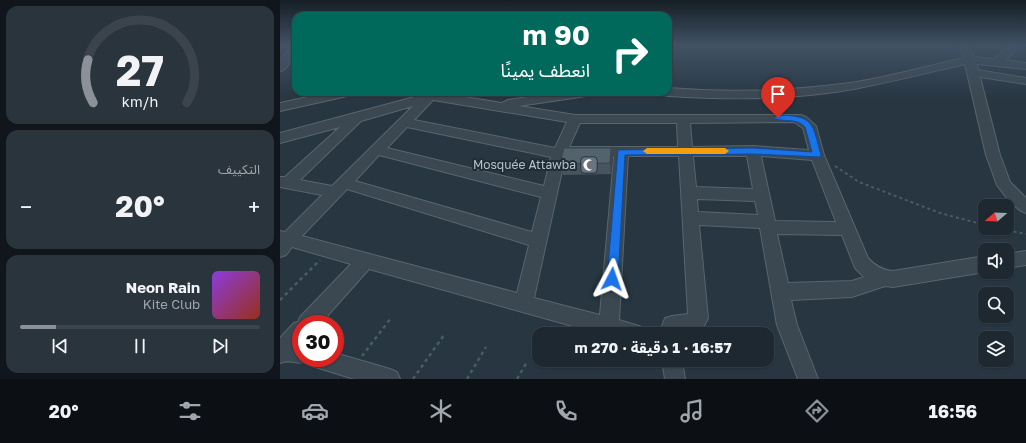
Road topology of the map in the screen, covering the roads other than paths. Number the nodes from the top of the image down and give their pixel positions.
1 (946, 64) edge
2 (970, 64) edge
3 (983, 64) edge
4 (1004, 64) edge
5 (1026, 66) edge
6 (1026, 81) edge
7 (672, 92) edge
8 (330, 96) edge
9 (428, 96) edge
10 (430, 96) edge
11 (436, 96) edge
12 (560, 96) edge
13 (495, 106) junction
14 (280, 107) edge
15 (357, 118) junction
16 (575, 119) junction
17 (683, 119) junction
18 (404, 122) junction
19 (280, 138) edge
20 (377, 150) junction
21 (685, 151) junction
22 (753, 151) junction
23 (621, 152) junction
24 (559, 153) junction
25 (817, 155) junction
26 (284, 182) edge
27 (340, 187) junction
28 (689, 192) junction
29 (550, 193) junction
30 (761, 195) junction
31 (1026, 207) edge
32 (691, 218) junction
33 (767, 224) junction
34 (847, 230) junction
35 (283, 242) edge
36 (538, 242) junction
37 (1026, 258) edge
38 (366, 260) junction
39 (1014, 260) edge
40 (978, 265) edge
41 (885, 278) junction
42 (781, 292) junction
43 (524, 303) junction
44 (315, 315) edge
45 (609, 327) joint
46 (671, 327) edge
47 (292, 343) edge
48 (286, 351) edge
49 (344, 366) edge
50 (673, 367) edge
51 (390, 379) edge
52 (675, 379) edge
53 (808, 379) edge

1 - 7 street
2 - 31 street
3 - 6 street
4 - 5 street
8 - 14 street
9 - 15 street
10 - 18 street
11 - 13 street
12 - 13 street
13 - 16 street
15 - 19 street
15 - 26 street
16 - 17 street
16 - 24 street
17 - 21 street
17 - 25 street
18 - 20 street
18 - 24 street
20 - 27 street
20 - 29 street
21 - 22 street
21 - 23 street
21 - 28 street
22 - 25 street
22 - 30 street
23 - 24 street
23 - 45 street
24 - 29 street
25 - 34 street
26 - 27 street
27 - 35 street
27 - 36 street
28 - 30 street
28 - 32 street
29 - 36 street
30 - 33 street
32 - 33 street
32 - 46 street
33 - 34 street
33 - 42 street
34 - 41 street
35 - 38 street
36 - 43 street
37 - 39 street
38 - 43 street
38 - 44 street
40 - 41 street
41 - 42 street
42 - 53 street
43 - 45 street
47 - 48 street
49 - 51 street
50 - 52 street

